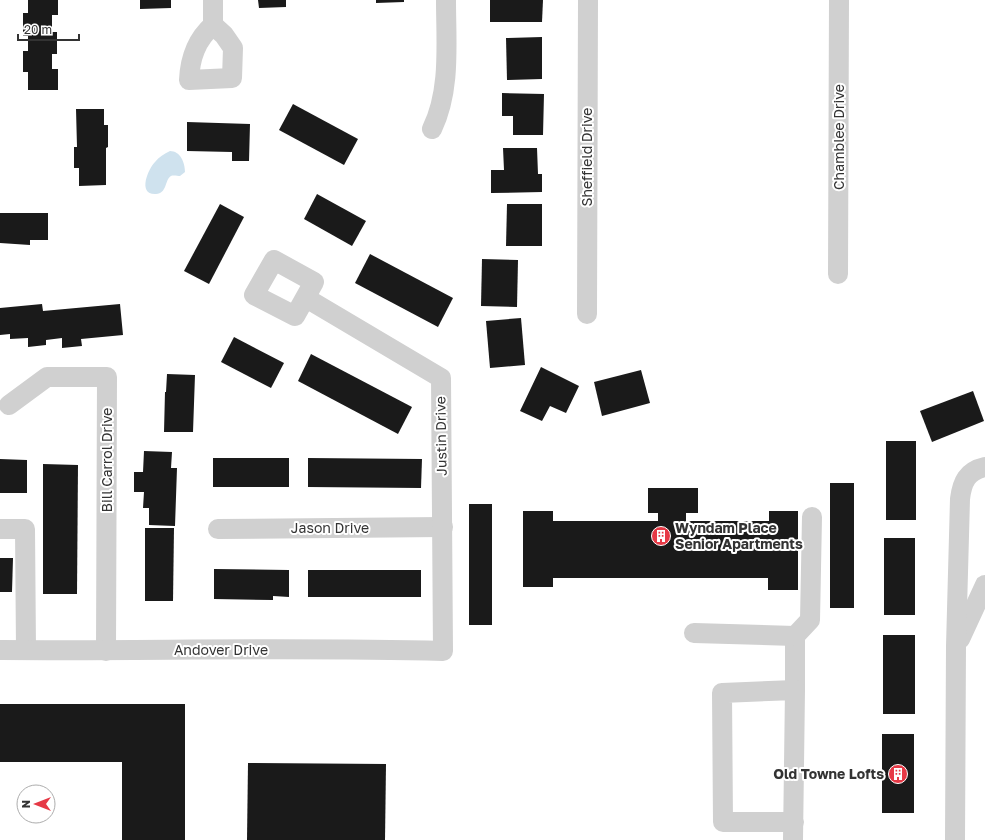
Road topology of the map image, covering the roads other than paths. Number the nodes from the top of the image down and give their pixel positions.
1 (213, 0) edge
2 (446, 0) edge
3 (588, 0) edge
4 (839, 0) edge
5 (213, 25) dead end
6 (432, 129) dead end
7 (838, 274) dead end
8 (306, 298) dead end
9 (586, 314) dead end
10 (9, 405) dead end
11 (985, 467) edge
12 (812, 517) dead end
13 (442, 527) junction
14 (0, 529) edge
15 (218, 529) dead end
16 (985, 585) edge
17 (694, 632) dead end
18 (795, 636) junction
19 (956, 646) junction
20 (0, 650) edge
21 (26, 650) junction
22 (106, 651) junction
23 (442, 651) joint
24 (795, 690) junction
25 (794, 831) edge
26 (955, 840) edge

1 - 5 street
2 - 6 street
3 - 9 street, Sheffield Drive
4 - 7 street, Chamblee Drive
8 - 13 street, Justin Drive
10 - 22 street, Bill Carrol Drive
11 - 19 street
12 - 18 street
13 - 15 street, Jason Drive
13 - 23 street, Justin Drive
14 - 21 street
16 - 19 street
17 - 18 street
18 - 24 street
19 - 26 street
20 - 21 street, Andover Drive
21 - 22 street, Andover Drive
22 - 23 street, Andover Drive
24 - 25 street
24 - 25 street

